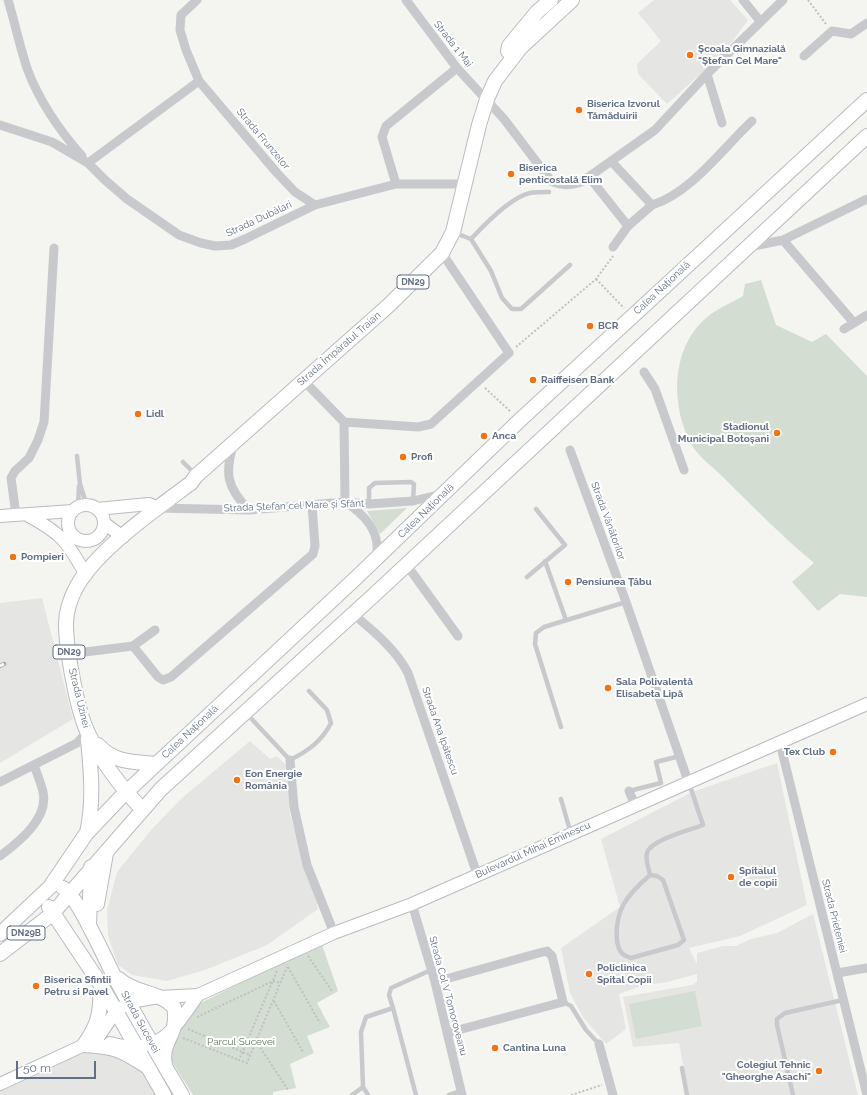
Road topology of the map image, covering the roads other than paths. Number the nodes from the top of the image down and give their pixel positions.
1 (8, 0) edge
2 (197, 0) edge
3 (406, 0) edge
4 (551, 0) edge
5 (572, 0) edge
6 (743, 0) edge
7 (783, 0) edge
8 (760, 21) junction
9 (867, 23) edge
10 (804, 56) dead end
11 (505, 67) junction
12 (456, 68) junction
13 (708, 74) junction
14 (199, 81) junction
15 (487, 99) junction
16 (867, 100) edge
17 (752, 121) dead end
18 (722, 123) dead end
19 (0, 125) edge
20 (867, 136) edge
21 (612, 161) junction
22 (88, 163) junction
23 (589, 177) junction
24 (396, 184) junction
25 (463, 184) junction
26 (548, 192) dead end
27 (867, 199) edge
28 (315, 205) junction
29 (652, 205) junction
30 (628, 226) junction
31 (453, 232) junction
32 (471, 239) junction
33 (783, 240) junction
34 (613, 247) road end
35 (54, 248) dead end
36 (746, 248) junction
37 (442, 253) junction
38 (570, 265) dead end
39 (867, 315) edge
40 (854, 323) junction
41 (844, 329) dead end
42 (644, 372) dead end
43 (303, 380) junction
44 (344, 422) junction
45 (236, 440) junction
46 (570, 450) dead end
47 (77, 456) dead end
48 (183, 462) dead end
49 (684, 470) dead end
50 (196, 476) junction
51 (80, 484) junction
52 (444, 494) junction
53 (413, 501) junction
54 (345, 502) junction
55 (369, 504) junction
56 (312, 505) junction
57 (78, 508) junction
58 (158, 508) junction
59 (97, 509) junction
60 (536, 509) dead end
61 (61, 510) junction
62 (250, 510) junction
63 (21, 515) junction
64 (0, 516) edge
65 (104, 523) junction
66 (53, 529) junction
67 (123, 537) junction
68 (69, 538) junction
69 (376, 560) junction
70 (545, 561) junction
71 (406, 564) junction
72 (86, 574) junction
73 (527, 577) dead end
74 (626, 602) junction
75 (353, 614) junction
76 (566, 620) junction
77 (155, 630) dead end
78 (458, 636) dead end
79 (133, 646) junction
80 (69, 654) junction
81 (309, 691) dead end
82 (867, 704) edge
83 (245, 712) junction
84 (561, 727) dead end
85 (87, 732) junction
86 (780, 743) junction
87 (680, 756) junction
88 (290, 760) junction
89 (156, 764) junction
90 (34, 765) junction
91 (688, 781) junction
92 (0, 782) edge
93 (629, 791) joint
94 (562, 798) dead end
95 (134, 800) junction
96 (635, 805) junction
97 (86, 834) junction
98 (571, 834) junction
99 (107, 850) junction
100 (0, 856) edge
101 (90, 872) junction
102 (477, 874) junction
103 (650, 875) junction
104 (50, 887) junction
105 (70, 893) junction
106 (412, 904) junction
107 (52, 914) junction
108 (90, 929) junction
109 (334, 933) junction
110 (0, 934) edge
111 (0, 954) edge
112 (867, 968) edge
113 (431, 970) junction
114 (837, 973) junction
115 (113, 974) junction
116 (435, 982) junction
117 (101, 984) junction
118 (198, 995) junction
119 (159, 997) junction
120 (843, 1000) junction
121 (130, 1002) junction
122 (563, 1002) junction
123 (393, 1008) junction
124 (116, 1011) junction
125 (174, 1030) junction
126 (447, 1033) junction
127 (97, 1039) junction
128 (153, 1044) junction
129 (599, 1044) joint
130 (84, 1046) junction
131 (137, 1046) junction
132 (148, 1067) junction
133 (166, 1068) junction
134 (682, 1068) dead end
135 (0, 1084) edge
136 (363, 1087) junction
137 (866, 1089) edge
138 (462, 1093) edge
139 (164, 1095) edge
140 (182, 1095) edge
141 (352, 1095) edge
142 (368, 1095) edge
143 (416, 1095) edge
144 (449, 1095) edge
145 (613, 1095) edge
146 (687, 1095) edge
147 (793, 1095) edge

1 - 22 street
2 - 14 street, Strada Frunzelor
3 - 12 street, Strada 1 Mai
4 - 11 main road, Strada Împăratul Traian / DN29
5 - 11 main road, Strada Împăratul Traian / DN29
6 - 8 street
7 - 8 street, Strada 1 Mai
8 - 13 street, Strada 1 Mai
9 - 10 street
11 - 15 main road, Strada Împăratul Traian / DN29
12 - 15 street, Strada 1 Mai
12 - 24 street
13 - 18 street
13 - 21 street, Strada 1 Mai
14 - 22 street
14 - 28 street, Strada Frunzelor
15 - 23 street, Strada 1 Mai
15 - 25 main road, Strada Împăratul Traian / DN29
16 - 52 main road, Calea Națională
17 - 29 street
19 - 22 street, Strada Dubălari
20 - 36 main road, Calea Națională
21 - 23 street, Strada 1 Mai
21 - 29 street
22 - 28 street, Strada Dubălari
23 - 30 street
24 - 25 street, Strada Dubălari
24 - 28 street, Strada Dubălari
25 - 31 main road, Strada Împăratul Traian / DN29
26 - 32 lane
27 - 33 street
29 - 30 street
30 - 34 street
31 - 32 lane
31 - 37 main road, Strada Împăratul Traian / DN29
32 - 38 lane
33 - 36 street
33 - 40 street
35 - 63 street
36 - 71 main road, Calea Națională
37 - 43 main road, Strada Împăratul Traian / DN29
37 - 44 street
39 - 40 street
40 - 41 street
42 - 49 street
43 - 44 street
43 - 45 main road, Strada Împăratul Traian / DN29
44 - 54 street
45 - 50 main road, Strada Împăratul Traian / DN29
45 - 62 street
46 - 74 street, Strada Vânătorilor
47 - 51 lane
48 - 50 lane
50 - 58 main road, Strada Împăratul Traian / DN29
51 - 57 lane
51 - 57 lane
52 - 53 street, Strada Ștefan cel Mare și Sfânt
52 - 69 main road, Calea Națională
53 - 55 street, Strada Ștefan cel Mare și Sfânt
53 - 55 lane
54 - 55 street, Strada Ștefan cel Mare și Sfânt
54 - 56 street, Strada Ștefan cel Mare și Sfânt
54 - 69 street
56 - 62 street, Strada Ștefan cel Mare și Sfânt
56 - 79 street
57 - 59 main road, Strada Ștefan cel Mare și Sfânt
57 - 61 main road, Strada Ștefan cel Mare și Sfânt
57 - 68 main road
58 - 59 main road, Strada Ștefan cel Mare și Sfânt
58 - 62 street, Strada Ștefan cel Mare și Sfânt
58 - 67 main road, Strada Împăratul Traian / DN29
59 - 65 main road
60 - 70 lane
61 - 63 main road, Strada Ștefan cel Mare și Sfânt
61 - 66 main road
63 - 64 main road, Strada Ștefan cel Mare și Sfânt
63 - 66 main road
65 - 67 main road
65 - 68 main road
66 - 68 main road
67 - 72 main road, Strada Împăratul Traian / DN29
68 - 72 main road
69 - 89 main road, Calea Națională
70 - 73 lane
70 - 76 lane
71 - 75 main road, Calea Națională
71 - 78 street
72 - 80 main road, Strada Uzinei / DN29
74 - 76 lane
74 - 87 street, Strada Vânătorilor
75 - 83 main road, Calea Națională
75 - 102 street, Strada Ana Ipătescu
76 - 84 lane
77 - 79 street
79 - 80 street
80 - 85 main road, Strada Uzinei / DN29
81 - 88 lane
82 - 86 main road, Bulevardul Mihai Eminescu
83 - 88 lane
83 - 95 main road, Calea Națională
85 - 89 main road
85 - 90 street
85 - 95 main road, Strada Uzinei / DN29
85 - 97 main road, DN29
86 - 91 main road, Bulevardul Mihai Eminescu
86 - 114 street, Strada Prieteniei
87 - 91 street, Strada Vânătorilor
87 - 93 lane
88 - 109 street
89 - 95 main road, Calea Națională
90 - 92 street
90 - 100 street
91 - 96 main road, Bulevardul Mihai Eminescu
91 - 103 lane
93 - 96 street
94 - 98 lane
95 - 97 main road, Calea Națională
95 - 99 main road, Calea Națională
95 - 101 main road, Calea Națională
96 - 98 main road, Bulevardul Mihai Eminescu
97 - 104 main road, Calea Națională / DN29
98 - 102 main road, Bulevardul Mihai Eminescu
99 - 101 main road, Calea Națională / DN29B
99 - 108 main road
101 - 105 main road, Calea Națională / DN29B
101 - 108 main road, Strada Sucevei
102 - 106 main road, Bulevardul Mihai Eminescu
103 - 103 lane
104 - 105 main road
104 - 107 main road, Strada Sucevei
104 - 110 main road, Calea Națională / DN29B
105 - 107 main road, Calea Națională / DN29B
105 - 108 main road, Strada Sucevei
106 - 109 main road, Bulevardul Mihai Eminescu
106 - 113 street, Strada Col V Tomoroveanu
107 - 111 main road, Calea Națională / DN29B
107 - 117 main road, Strada Sucevei
108 - 115 main road, Strada Sucevei
109 - 118 main road, Bulevardul Mihai Eminescu
112 - 114 street
113 - 116 street, Strada Col V Tomoroveanu
113 - 123 lane
114 - 120 street, Strada Prieteniei
115 - 119 main road
115 - 121 main road, Strada Sucevei
116 - 122 street
116 - 126 street, Strada Col V Tomoroveanu
117 - 124 main road, Strada Sucevei
117 - 130 main road
118 - 119 main road, Bulevardul Mihai Eminescu
118 - 125 main road
119 - 121 main road, Bulevardul Mihai Eminescu
119 - 125 main road
120 - 137 street, Strada Prieteniei
120 - 147 lane
121 - 124 main road, Bulevardul Mihai Eminescu
121 - 128 main road, Strada Sucevei
122 - 126 street
122 - 129 lane
123 - 136 lane
123 - 143 lane
124 - 127 main road, Bulevardul Mihai Eminescu
124 - 131 main road, Strada Sucevei
125 - 128 main road
125 - 133 main road
126 - 138 street, Strada Col V Tomoroveanu
127 - 130 main road, Bulevardul Mihai Eminescu
127 - 131 main road
128 - 131 main road
128 - 133 main road, Strada Sucevei
129 - 145 street
130 - 132 main road
130 - 135 main road, Bulevardul Mihai Eminescu
131 - 132 main road, Strada Sucevei
132 - 139 main road, Strada Sucevei
133 - 140 main road, Strada Sucevei
134 - 146 lane
136 - 141 lane
136 - 142 lane
138 - 144 lane

